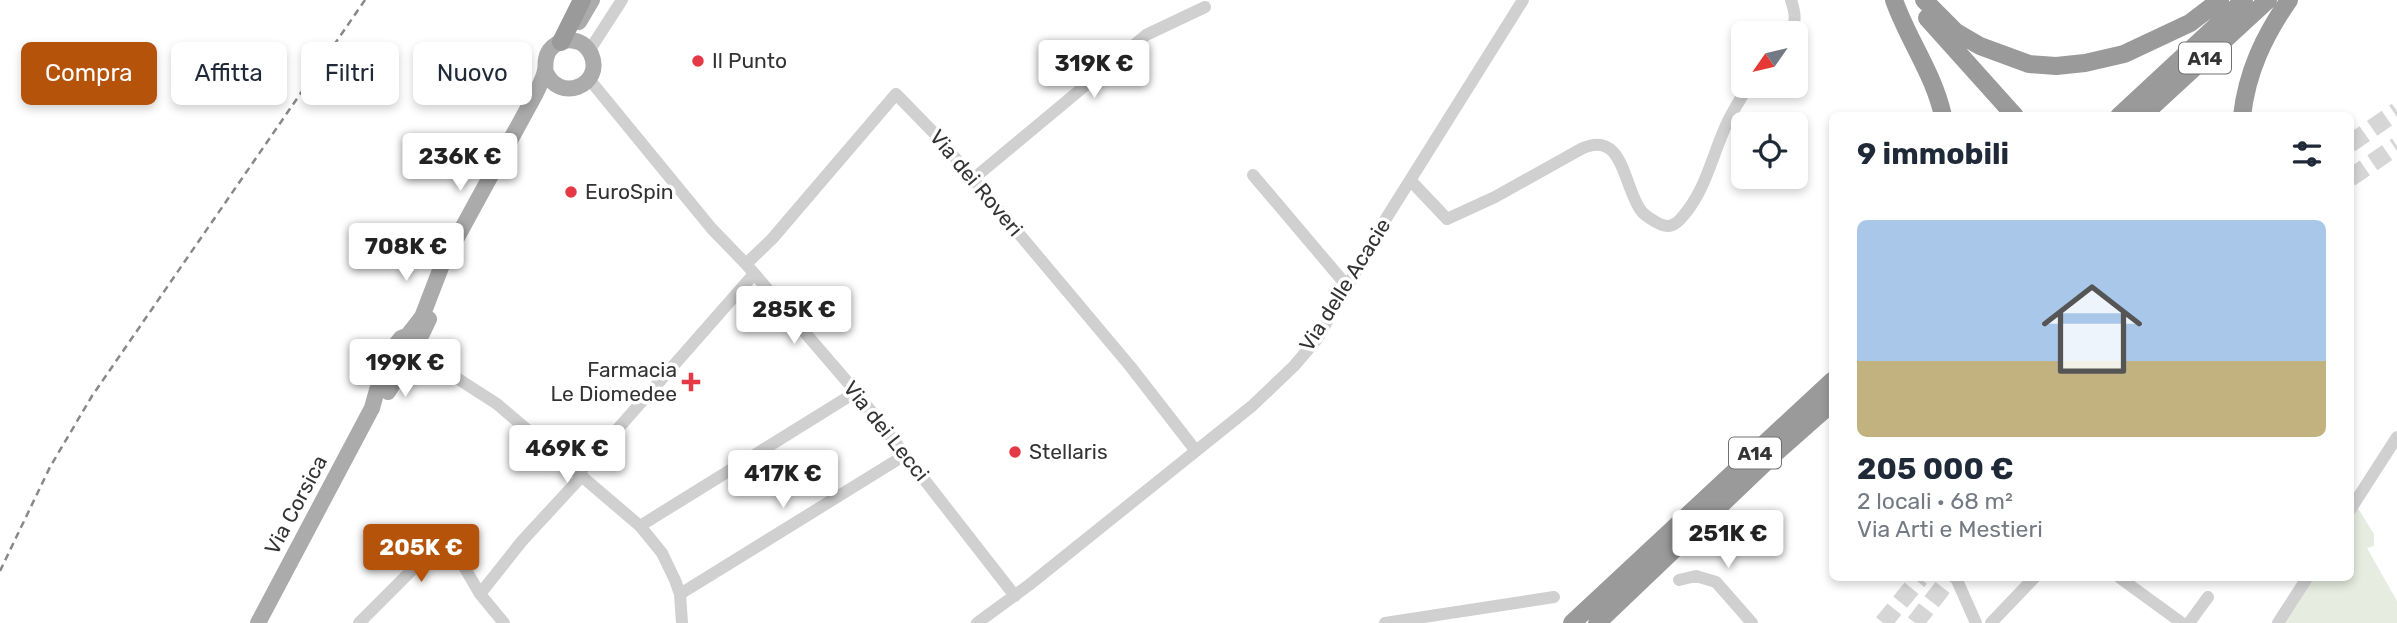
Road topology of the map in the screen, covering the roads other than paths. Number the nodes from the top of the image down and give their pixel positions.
1 (582, 0) edge
2 (592, 0) edge
3 (622, 0) edge
4 (1523, 0) edge
5 (1791, 0) edge
6 (1894, 0) edge
7 (1916, 0) edge
8 (1924, 0) edge
9 (2220, 0) edge
10 (2244, 0) edge
11 (2268, 0) edge
12 (2289, 0) edge
13 (1205, 7) dead end
14 (1795, 21) edge
15 (566, 41) junction
16 (589, 51) junction
17 (545, 70) junction
18 (589, 79) junction
19 (558, 86) junction
20 (1741, 98) edge
21 (1942, 112) edge
22 (2011, 112) edge
23 (2123, 112) edge
24 (2146, 112) edge
25 (2243, 112) edge
26 (1253, 175) dead end
27 (973, 179) junction
28 (1411, 181) junction
29 (750, 269) junction
30 (1347, 286) junction
31 (411, 339) junction
32 (403, 357) junction
33 (435, 364) junction
34 (1829, 371) edge
35 (1829, 384) edge
36 (856, 392) junction
37 (1829, 405) edge
38 (2397, 437) edge
39 (1196, 451) junction
40 (905, 455) junction
41 (581, 474) junction
42 (2354, 504) edge
43 (1677, 524) junction
44 (640, 526) junction
45 (1678, 580) dead end
46 (1957, 581) edge
47 (2031, 581) edge
48 (2124, 581) edge
49 (2300, 581) edge
50 (480, 594) junction
51 (680, 594) junction
52 (1016, 596) junction
53 (1554, 597) dead end
54 (2208, 597) dead end
55 (258, 623) edge
56 (359, 623) edge
57 (503, 623) edge
58 (682, 623) edge
59 (977, 623) edge
60 (1385, 623) edge
61 (1572, 623) edge
62 (1597, 623) edge
63 (1752, 623) edge
64 (1976, 623) edge
65 (1991, 623) edge
66 (2182, 623) edge
67 (2189, 623) edge
68 (2278, 623) edge

1 - 15 highway
2 - 15 main road, Via Corsica
3 - 16 street
4 - 28 street, Via delle Acacie
5 - 14 street
6 - 21 highway
7 - 22 highway
8 - 9 highway
10 - 23 highway, A14
11 - 24 highway, A14
12 - 25 highway
13 - 27 street
15 - 16 main road
15 - 17 main road, Via Corsica
16 - 18 main road
17 - 19 main road
17 - 31 main road, Via Corsica
18 - 19 main road
18 - 29 street, Via dei Lecci
19 - 31 main road, Via Corsica
20 - 28 street
26 - 30 street
27 - 29 street, Via dei Roveri
27 - 39 street, Via dei Roveri
28 - 30 street, Via delle Acacie
29 - 36 street, Via dei Lecci
29 - 41 street
30 - 39 street, Via delle Acacie
31 - 32 main road, Via Corsica
31 - 32 main road, Via Corsica
31 - 33 street
32 - 33 street
32 - 55 main road, Via Corsica
33 - 41 street
34 - 43 highway
35 - 43 highway, A14
36 - 40 street, Via dei Lecci
36 - 44 street
37 - 62 highway, A14
38 - 42 street
39 - 52 street, Via delle Acacie
40 - 51 street
40 - 52 street, Via dei Lecci
41 - 44 street
41 - 50 street
43 - 61 highway, A14
44 - 51 street
45 - 63 street
46 - 64 street
47 - 65 street
48 - 66 street
49 - 68 street
50 - 56 street
50 - 57 street
51 - 58 street
52 - 59 street, Via delle Acacie
53 - 60 street
54 - 67 street

